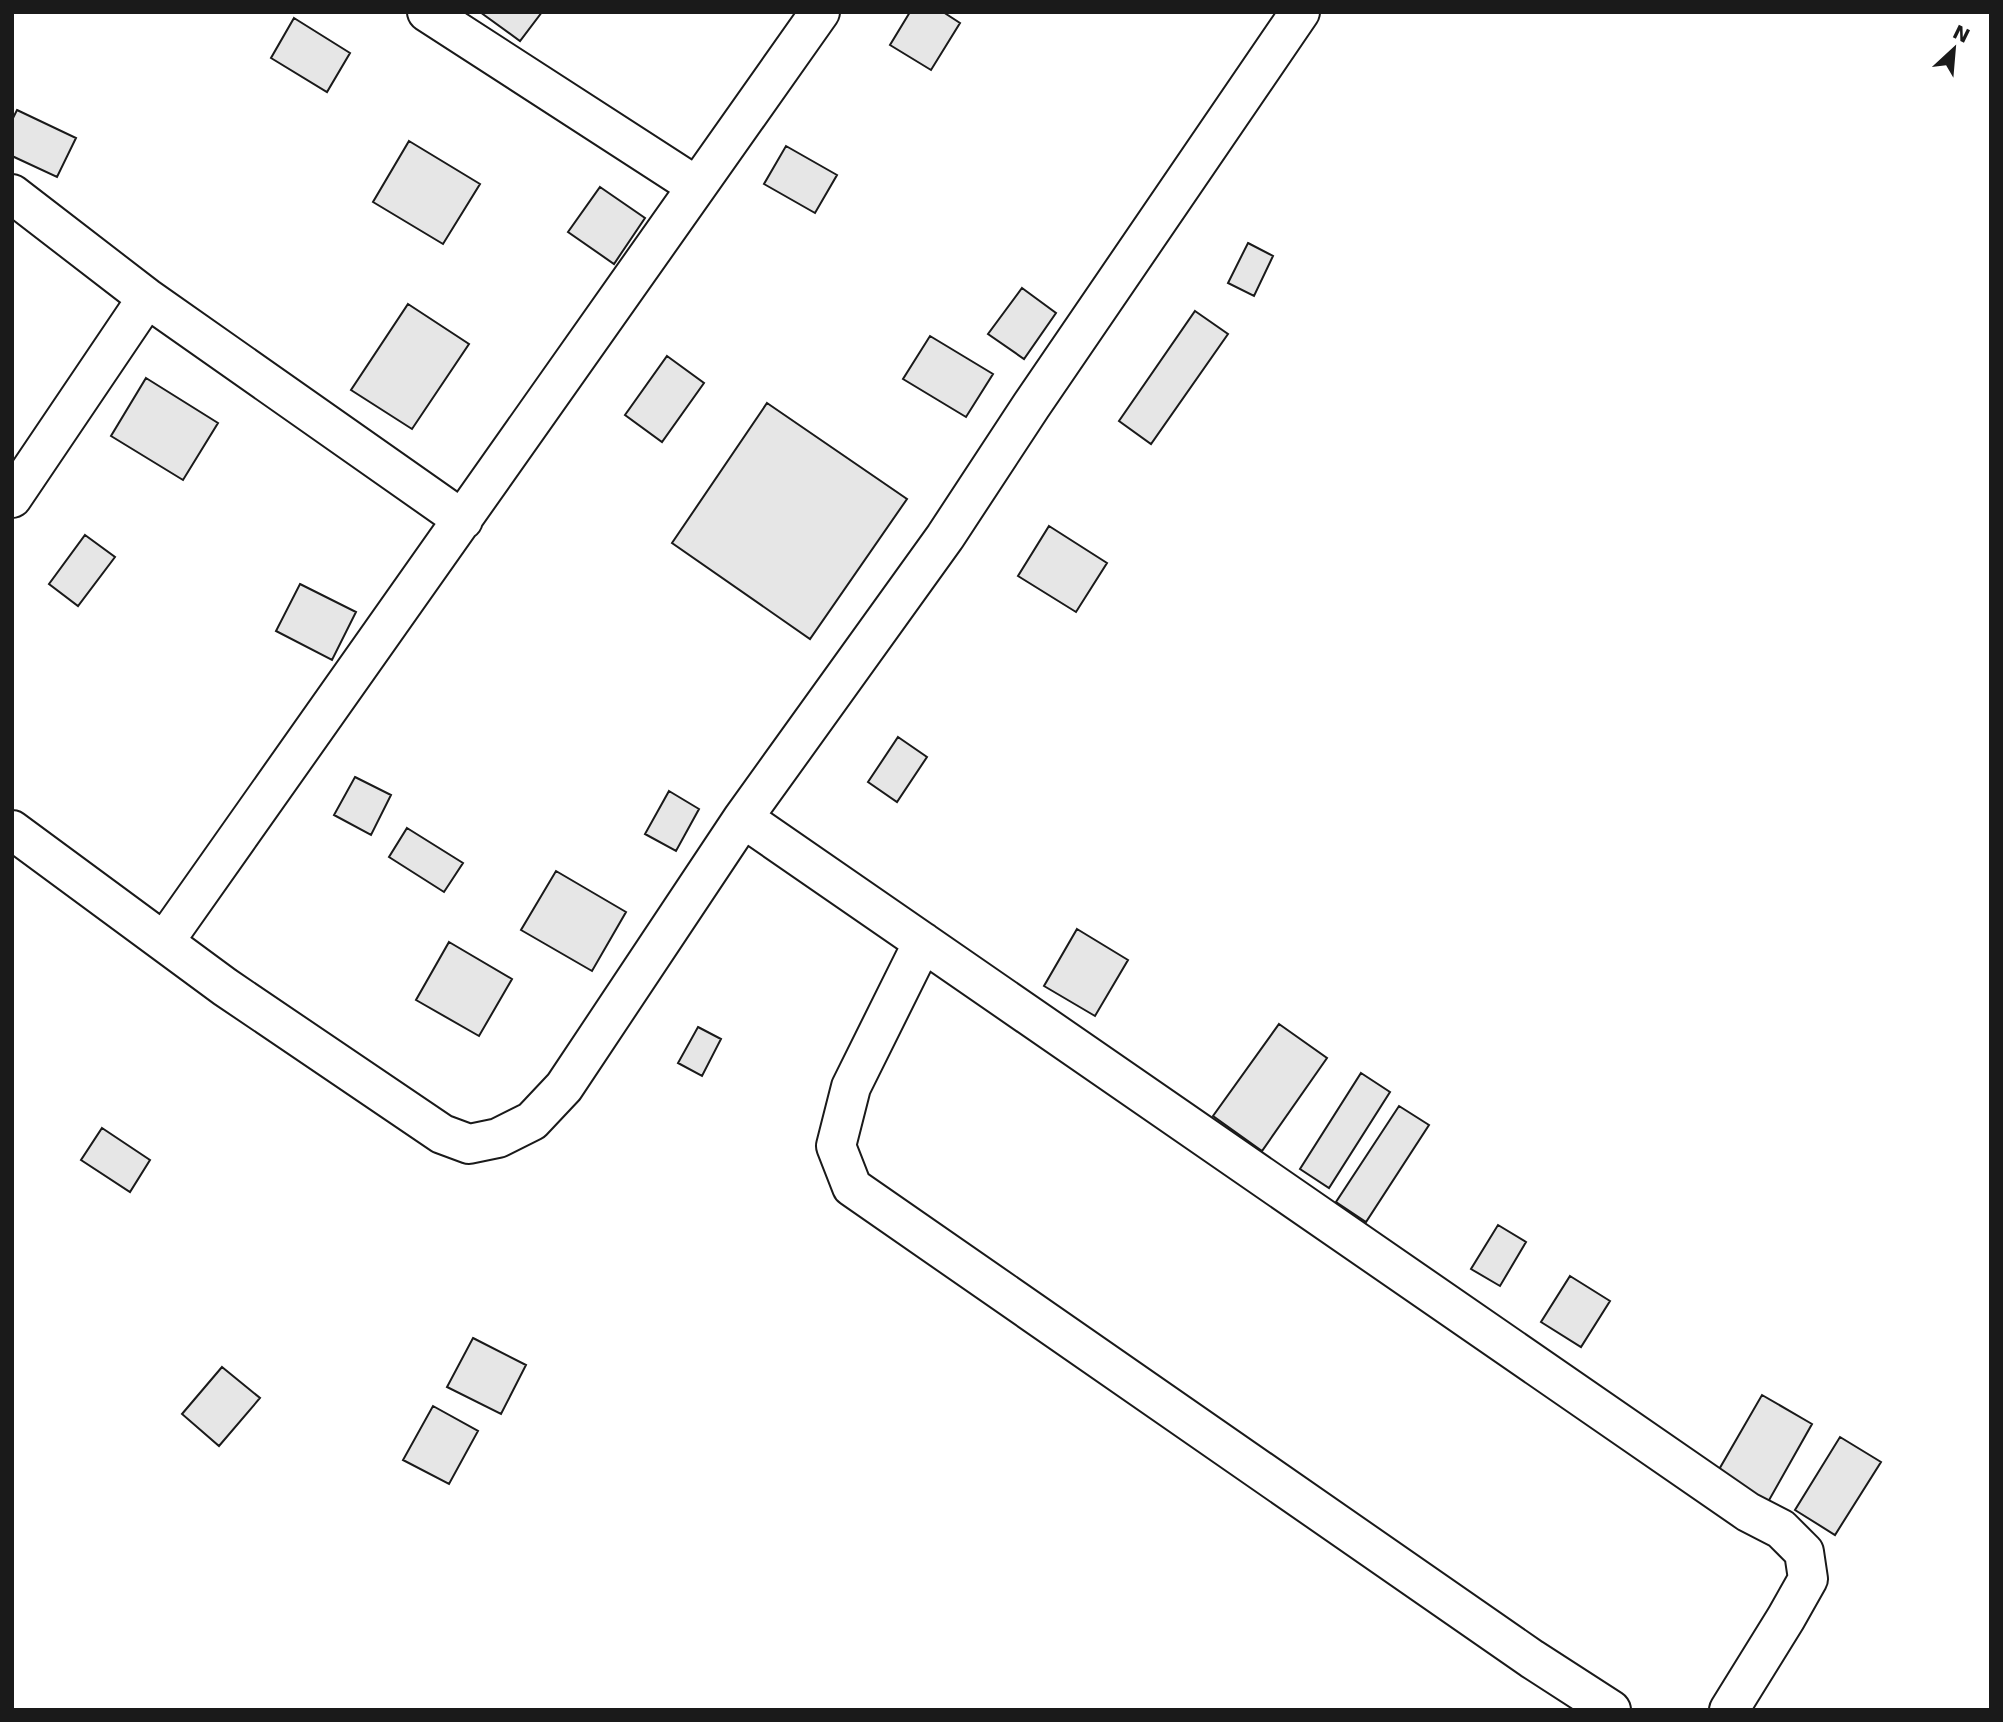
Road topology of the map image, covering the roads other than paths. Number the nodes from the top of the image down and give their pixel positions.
1 (426, 12) edge
2 (820, 12) edge
3 (1300, 12) edge
4 (696, 187) junction
5 (12, 194) edge
6 (147, 298) junction
7 (12, 498) edge
8 (463, 520) junction
9 (743, 818) junction
10 (12, 830) edge
11 (164, 942) junction
12 (923, 943) junction
13 (1611, 1710) edge
14 (1729, 1710) edge

1 - 4 street
2 - 4 street
3 - 9 street
4 - 8 street
5 - 6 street
6 - 7 street
6 - 8 street
8 - 11 street
9 - 11 street
9 - 12 street
10 - 11 street
12 - 13 street
12 - 14 street

